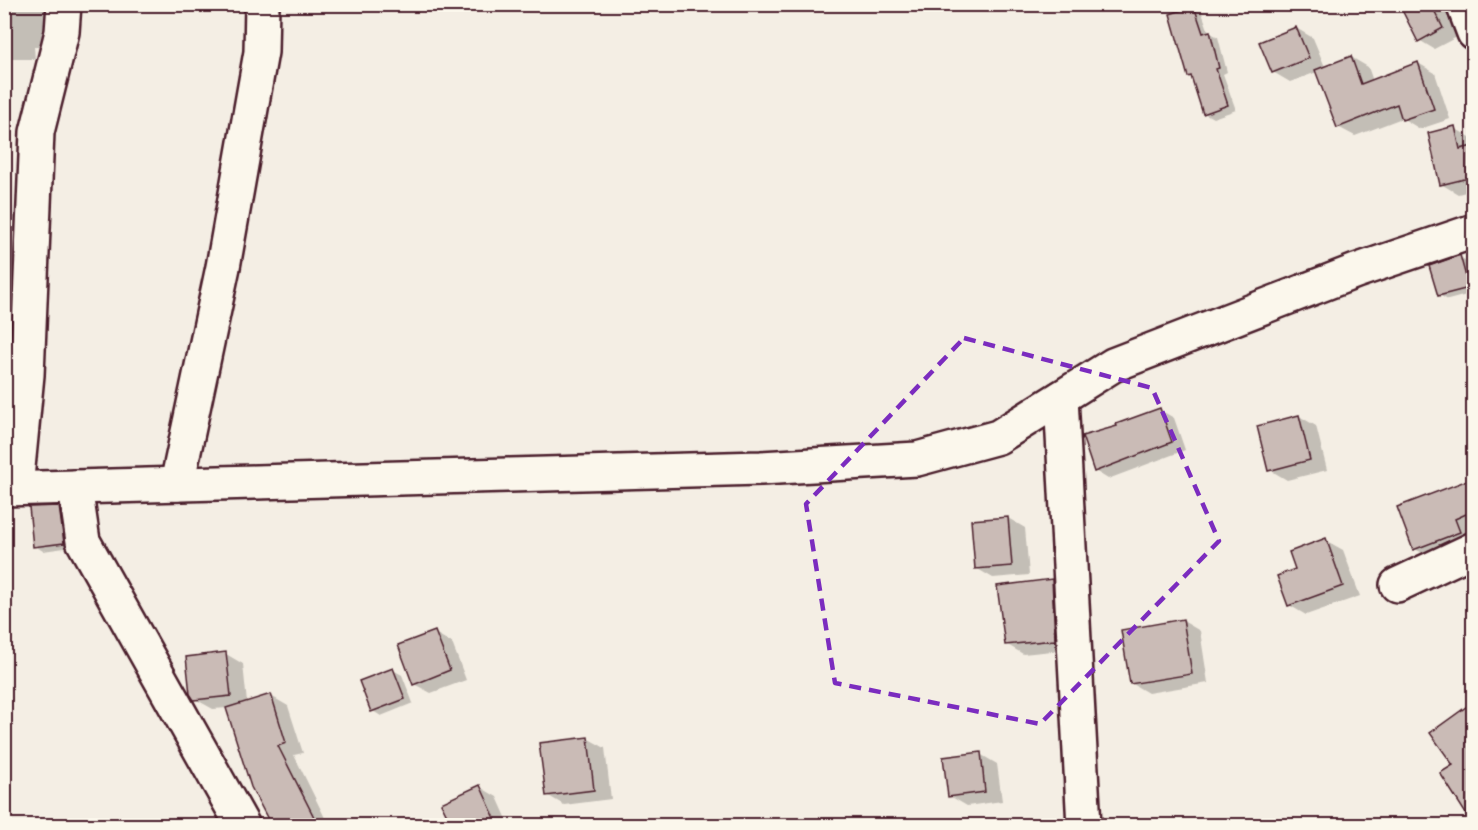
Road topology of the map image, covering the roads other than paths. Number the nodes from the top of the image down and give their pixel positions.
1 (64, 4) edge
2 (262, 4) edge
3 (1463, 4) edge
4 (1473, 33) edge
5 (1473, 231) edge
6 (1061, 398) junction
7 (177, 484) junction
8 (75, 487) junction
9 (10, 488) edge
10 (1473, 549) edge
11 (1397, 585) dead end
12 (243, 825) edge
13 (1084, 825) edge

1 - 9 street
2 - 7 street
3 - 4 street
5 - 6 street
6 - 7 street
6 - 13 street
7 - 8 street
8 - 9 street
8 - 12 street
10 - 11 street

